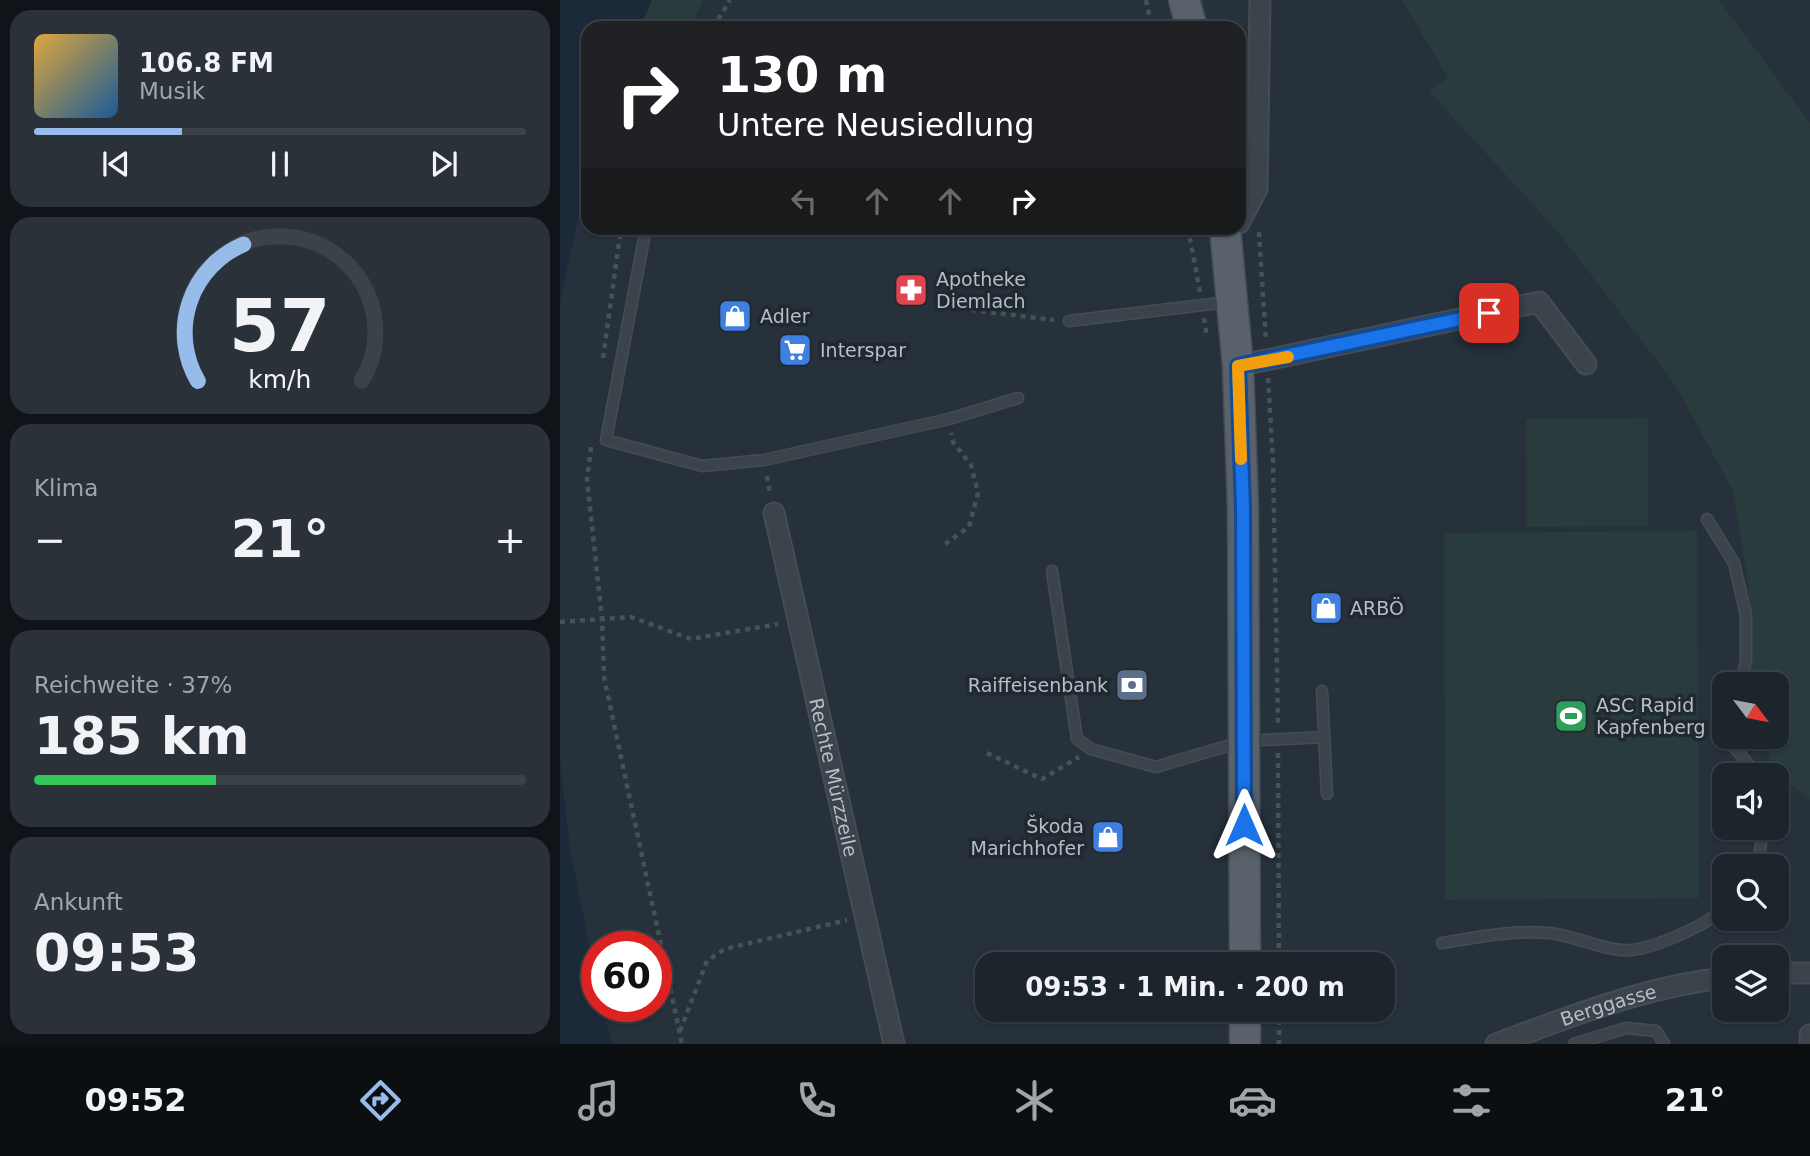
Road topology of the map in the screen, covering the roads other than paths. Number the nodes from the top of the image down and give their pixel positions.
1 (1184, 0) edge
2 (1260, 0) edge
3 (1190, 21) edge
4 (1246, 207) edge
5 (645, 235) edge
6 (1232, 235) edge
7 (1233, 301) junction
8 (1069, 321) road end
9 (1253, 364) junction
10 (1586, 364) dead end
11 (1018, 398) dead end
12 (774, 513) road end
13 (1707, 519) dead end
14 (1052, 570) dead end
15 (1744, 672) edge
16 (1322, 691) dead end
17 (1324, 737) junction
18 (1244, 741) junction
19 (1736, 749) edge
20 (1747, 763) edge
21 (1327, 794) dead end
22 (1712, 918) edge
23 (1442, 943) dead end
24 (1245, 952) edge
25 (1789, 973) edge
26 (1810, 974) edge
27 (1712, 979) edge
28 (1245, 1022) edge
29 (1810, 1035) edge
30 (894, 1044) edge
31 (1245, 1044) edge
32 (1496, 1044) edge
33 (1574, 1044) edge
34 (1664, 1044) edge
35 (1810, 1044) edge

1 - 3 main road
2 - 4 street
5 - 11 lane
6 - 7 main road
7 - 8 lane
7 - 9 main road
9 - 10 street
9 - 18 main road
12 - 30 street, Rechte Mürzzeile
13 - 15 lane
14 - 18 lane
16 - 17 lane
17 - 18 lane
17 - 21 lane
18 - 24 main road
19 - 20 lane
22 - 23 lane
25 - 26 street
27 - 32 street, Berggasse
28 - 31 main road
29 - 35 street
33 - 34 lane

